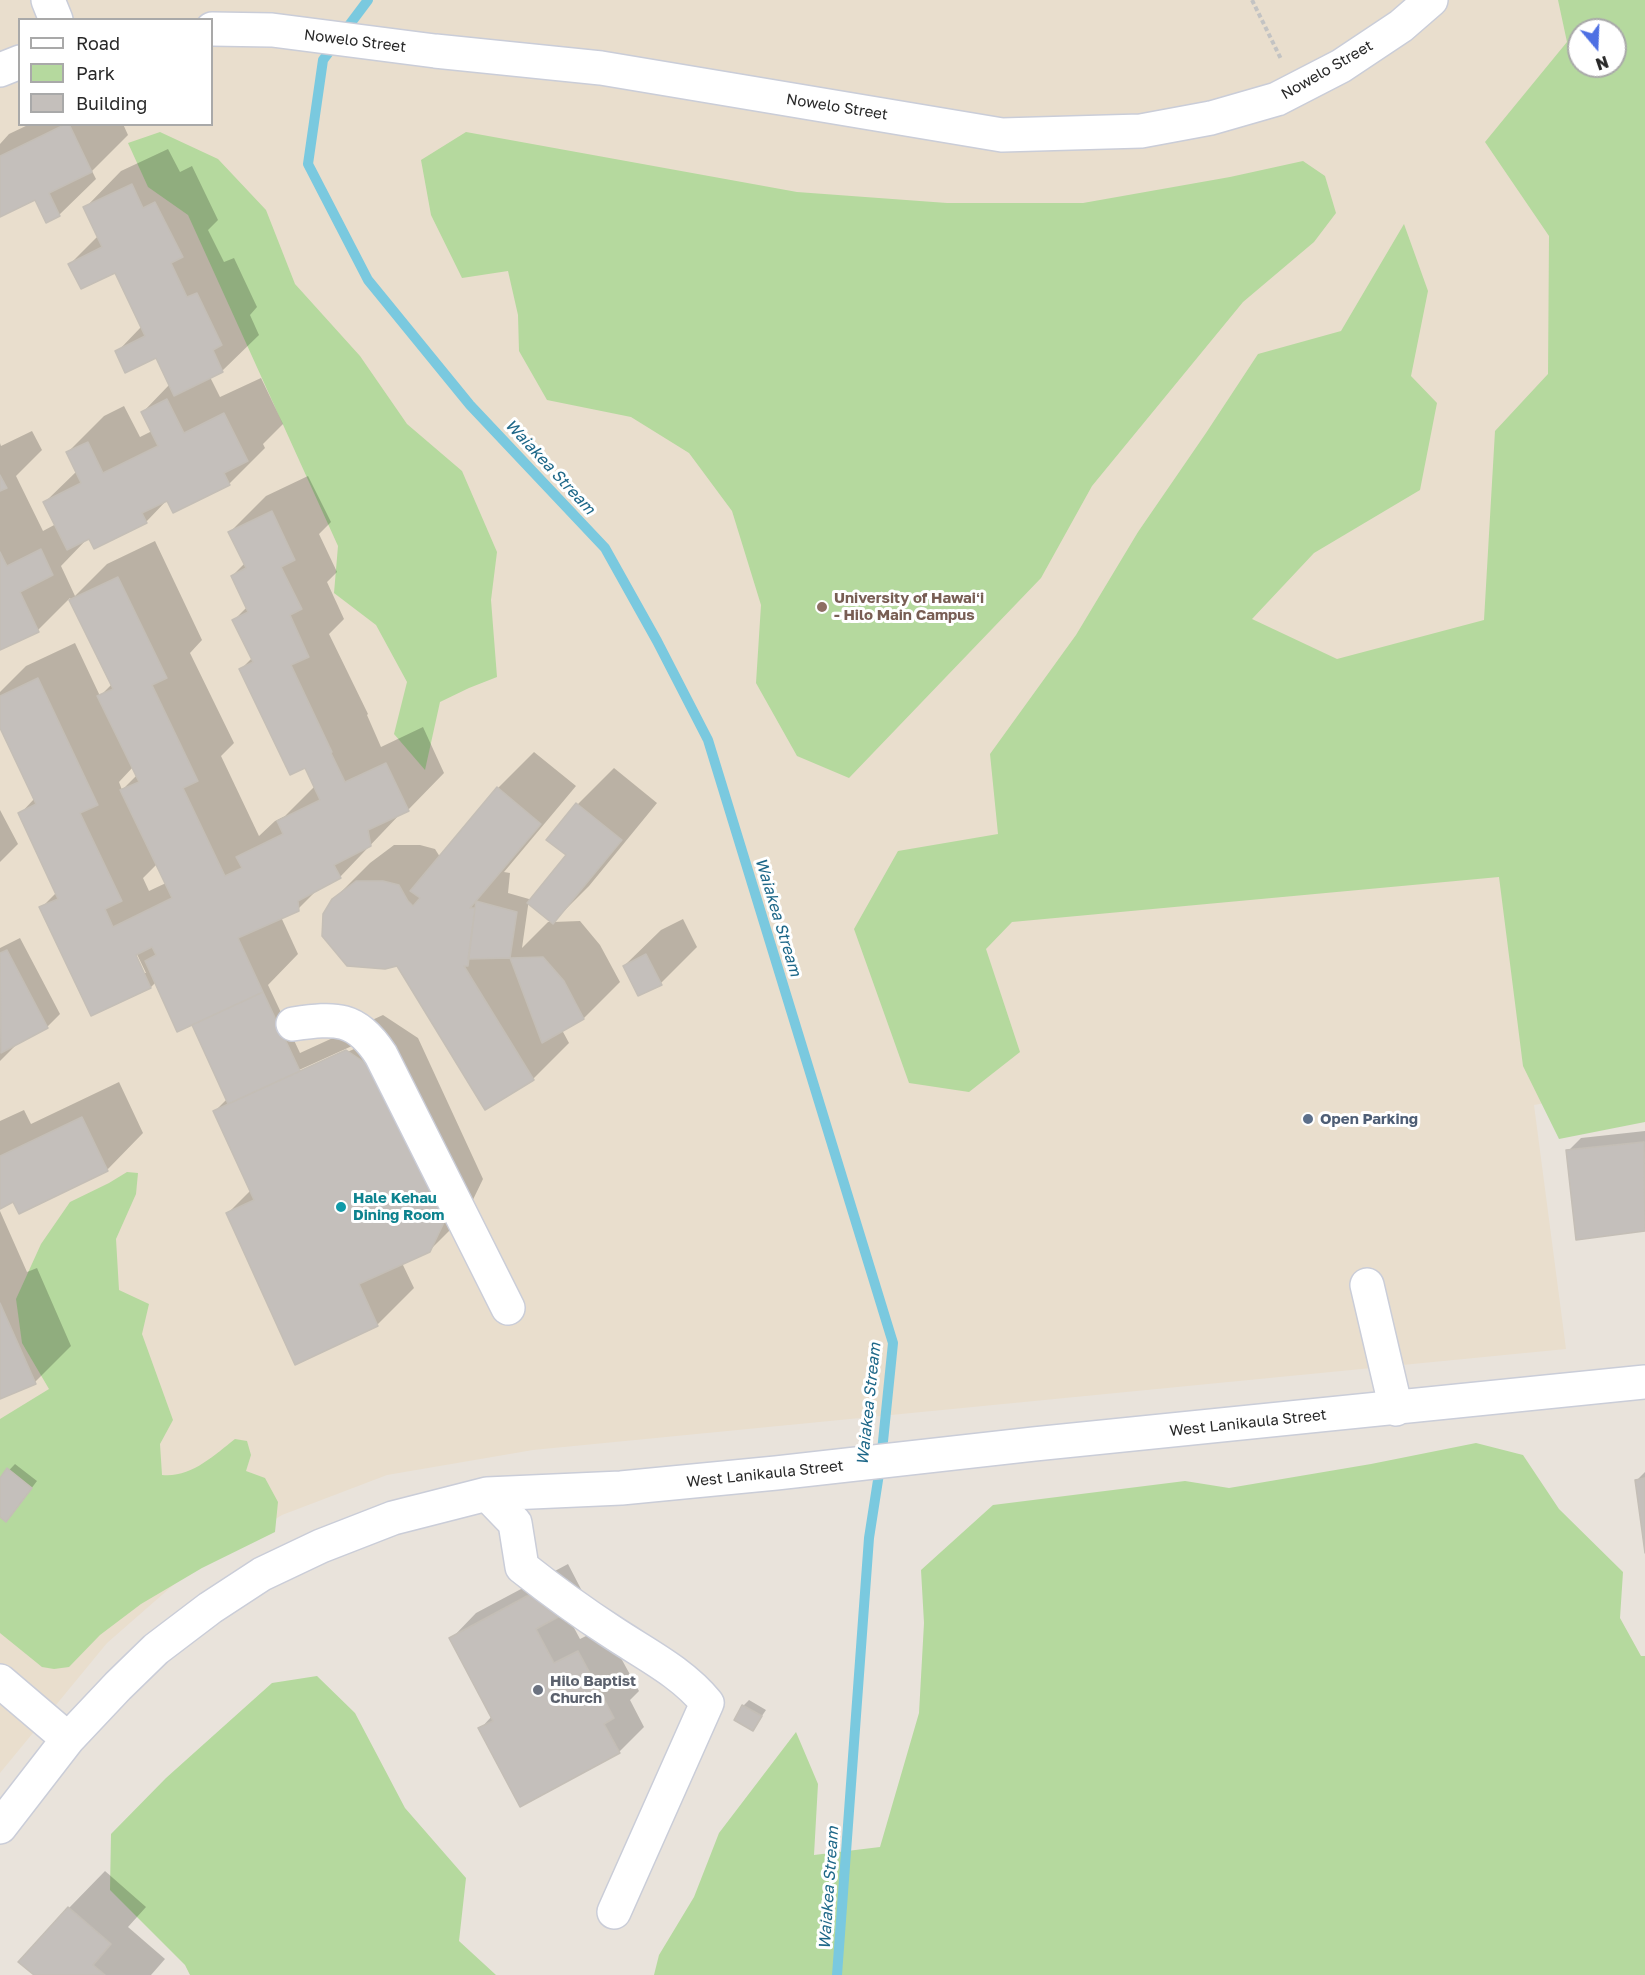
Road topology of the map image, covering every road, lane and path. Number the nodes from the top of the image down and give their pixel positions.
1 (48, 0) edge
2 (1252, 0) edge
3 (1431, 0) edge
4 (55, 18) edge
5 (213, 29) edge
6 (18, 63) edge
7 (0, 70) edge
8 (1296, 89) junction
9 (293, 1024) dead end
10 (1367, 1285) dead end
11 (508, 1308) dead end
12 (1645, 1382) edge
13 (1396, 1409) junction
14 (488, 1494) junction
15 (0, 1681) edge
16 (68, 1738) junction
17 (0, 1827) edge
18 (614, 1912) dead end

1 - 4 street
2 - 8 path
3 - 8 street, Nowelo Street
5 - 8 street, Nowelo Street
6 - 7 street
9 - 11 street
10 - 13 street
12 - 13 street, West Lanikaula Street
13 - 14 street, West Lanikaula Street
14 - 16 street, West Lanikaula Street
14 - 18 street
15 - 16 street
16 - 17 street, West Lanikaula Street

